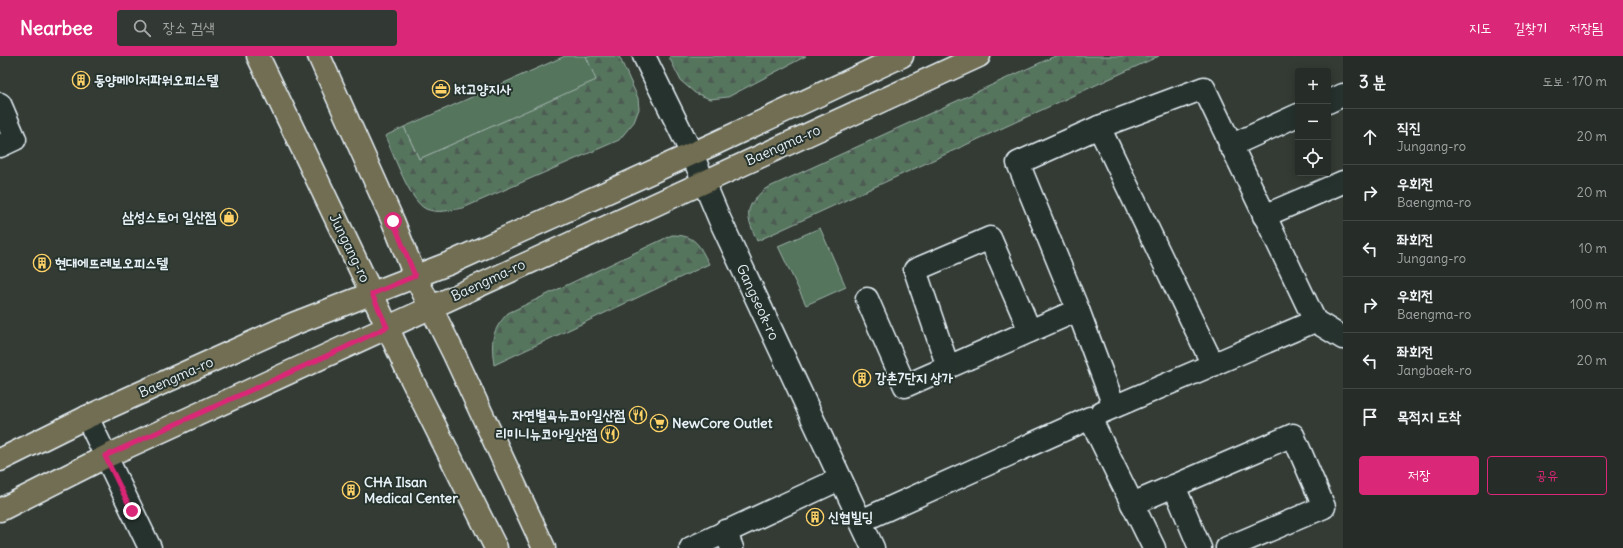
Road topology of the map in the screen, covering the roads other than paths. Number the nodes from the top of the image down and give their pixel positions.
1 (258, 56) edge
2 (319, 56) edge
3 (644, 56) edge
4 (902, 56) edge
5 (979, 56) edge
6 (1343, 95) edge
7 (1331, 101) edge
8 (0, 104) edge
9 (1295, 116) edge
10 (1099, 127) junction
11 (0, 146) edge
12 (1230, 146) junction
13 (692, 154) junction
14 (704, 181) junction
15 (1343, 182) edge
16 (1264, 216) junction
17 (415, 276) junction
18 (372, 294) junction
19 (866, 299) dead end
20 (431, 307) junction
21 (1078, 310) junction
22 (1315, 321) junction
23 (387, 327) junction
24 (1030, 331) junction
25 (1343, 338) edge
26 (1213, 365) junction
27 (948, 366) junction
28 (1114, 406) junction
29 (87, 417) junction
30 (1090, 418) junction
31 (105, 456) junction
32 (0, 460) edge
33 (840, 479) junction
34 (1174, 486) junction
35 (1132, 504) junction
36 (0, 510) edge
37 (861, 521) junction
38 (729, 540) edge
39 (150, 548) edge
40 (496, 548) edge
41 (544, 548) edge
42 (691, 548) edge
43 (873, 548) edge
44 (1154, 548) edge
45 (1200, 548) edge
46 (1227, 548) edge

1 - 18 main road, Jungang-ro
2 - 17 main road
3 - 13 street, Gangseok-ro
4 - 13 main road, Baengma-ro
5 - 14 main road, Baengma-ro
6 - 7 street
8 - 11 street
9 - 12 street
10 - 12 street
10 - 21 street
10 - 26 street
12 - 16 street
13 - 14 street, Gangseok-ro
13 - 17 main road, Baengma-ro
14 - 20 main road, Baengma-ro
14 - 33 street, Gangseok-ro
15 - 16 street
16 - 22 street
17 - 18 main road, Baengma-ro
17 - 20 main road
18 - 23 main road, Jungang-ro
18 - 29 main road, Baengma-ro
19 - 27 street
20 - 23 main road, Baengma-ro
20 - 41 main road
21 - 24 street
21 - 28 street
22 - 25 street
22 - 26 street
23 - 31 main road, Baengma-ro
23 - 40 main road, Jungang-ro
24 - 27 street
24 - 27 street
26 - 28 street
28 - 30 street
29 - 31 street
29 - 32 main road, Baengma-ro
30 - 35 street
30 - 37 street
31 - 36 main road, Baengma-ro
31 - 39 street
33 - 37 street, Gangseok-ro
33 - 38 street
34 - 35 street
34 - 45 street
34 - 46 street
35 - 44 street
37 - 43 street, Gangseok-ro
38 - 42 street

